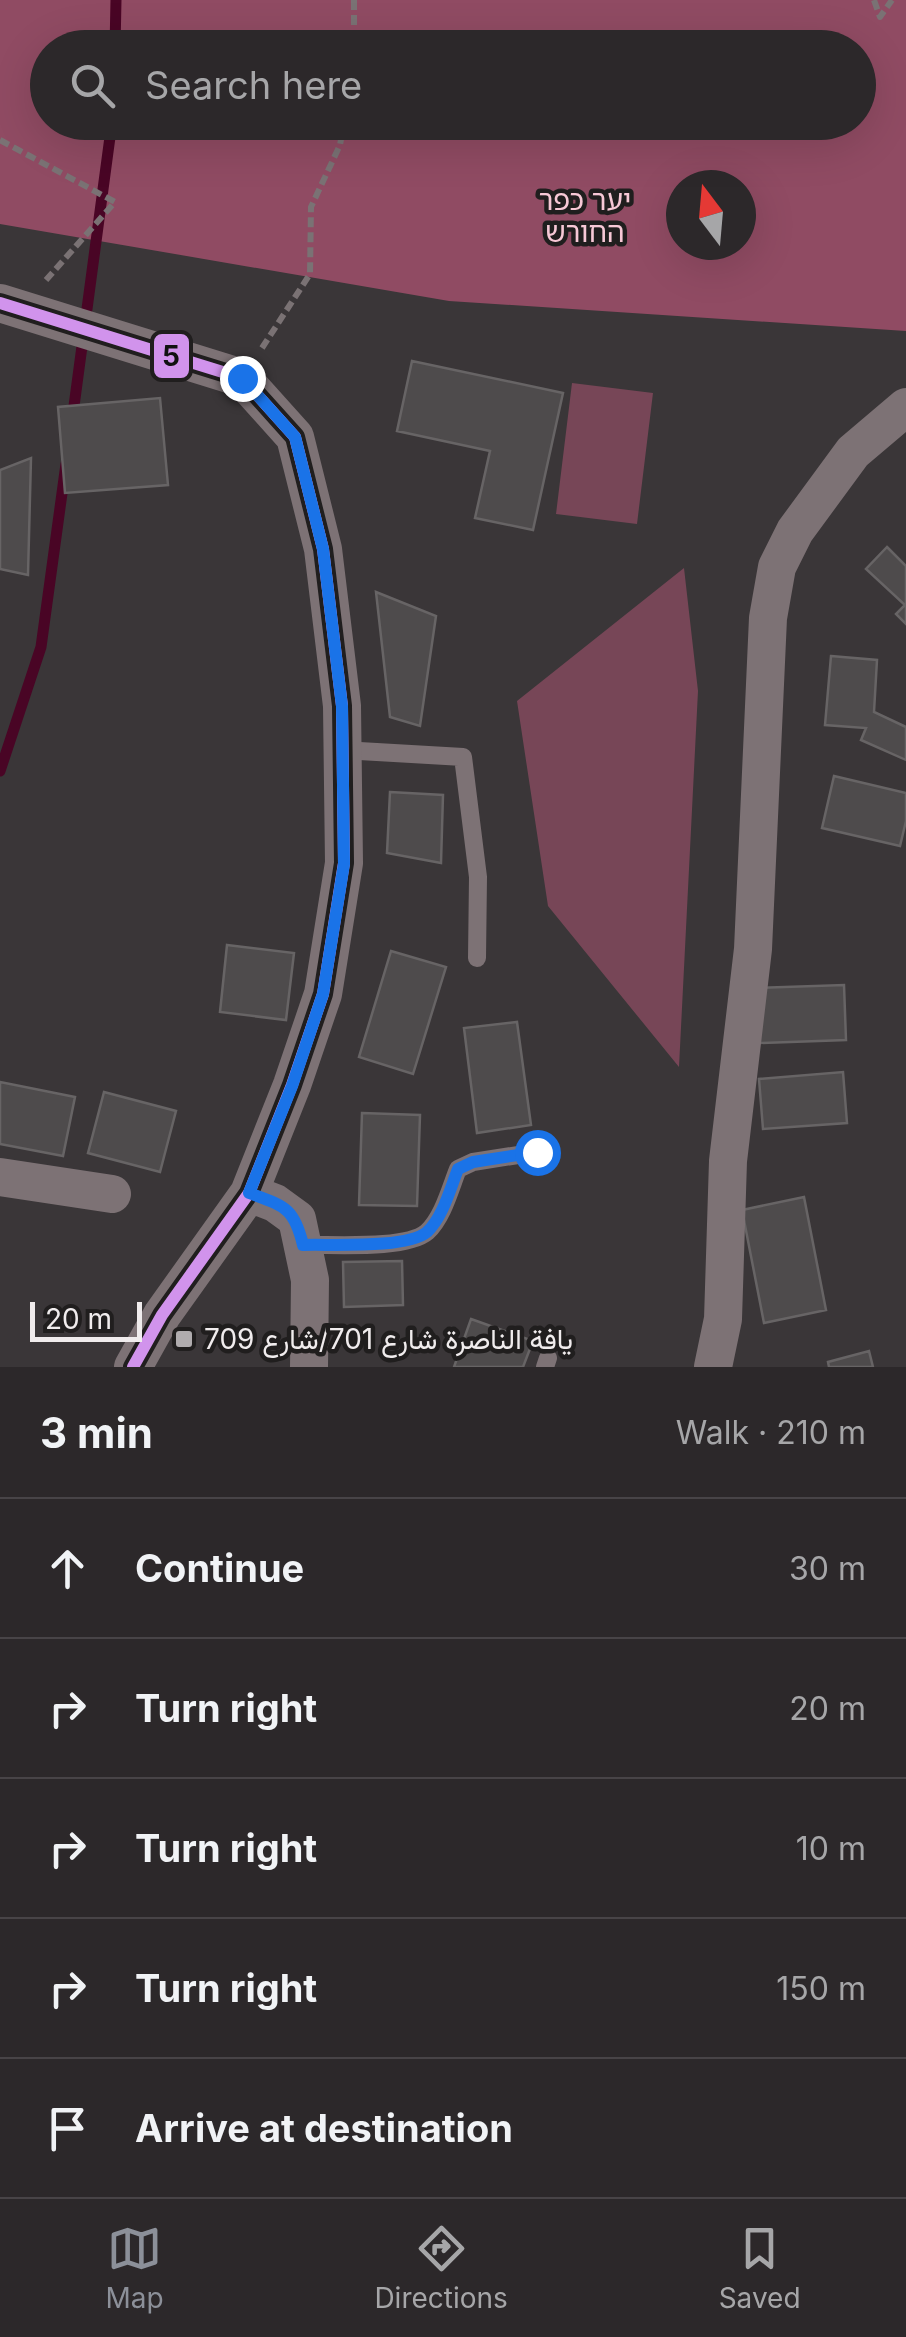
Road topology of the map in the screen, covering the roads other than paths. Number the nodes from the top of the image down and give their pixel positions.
1 (10, 307) edge
2 (906, 407) edge
3 (342, 750) junction
4 (477, 958) dead end
5 (537, 1152) dead end
6 (0, 1177) edge
7 (249, 1193) junction
8 (112, 1194) dead end
9 (303, 1245) junction
10 (133, 1367) edge
11 (309, 1367) edge
12 (713, 1367) edge

1 - 3 street
2 - 12 street
3 - 4 lane
3 - 7 street
5 - 9 lane
6 - 8 street
7 - 9 street
7 - 10 street
9 - 11 street

